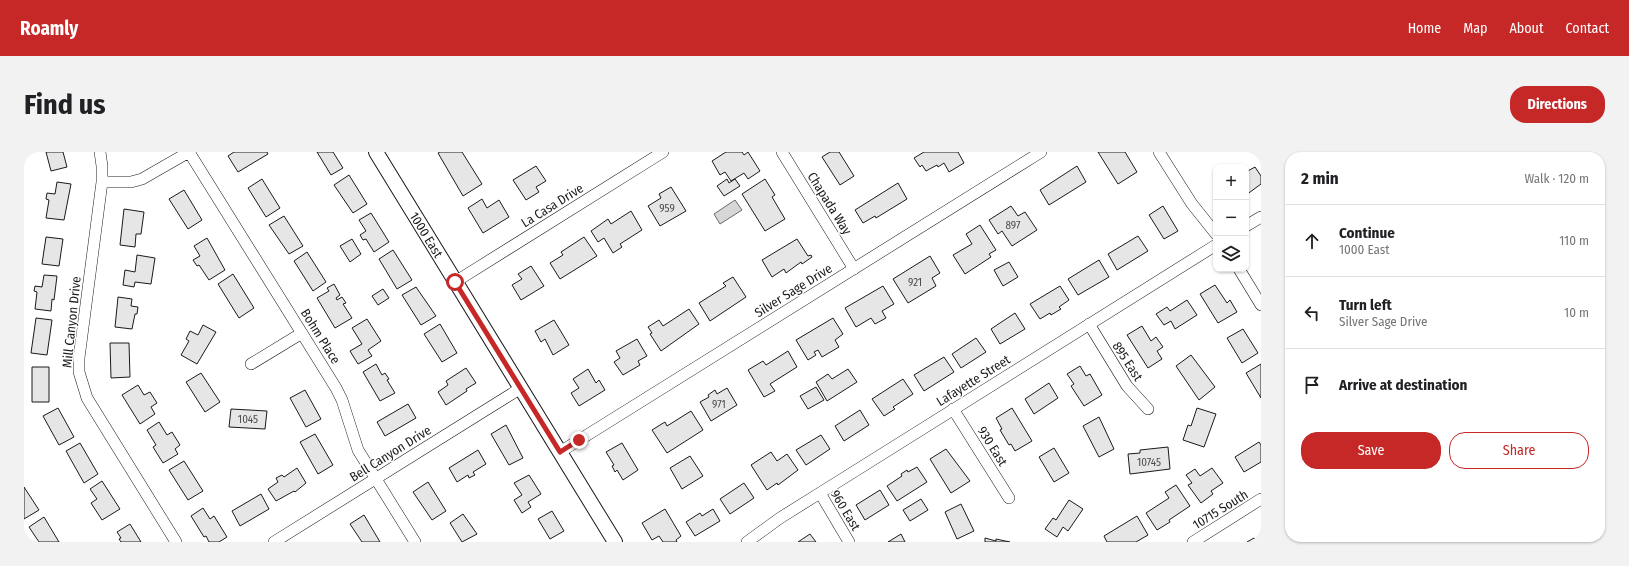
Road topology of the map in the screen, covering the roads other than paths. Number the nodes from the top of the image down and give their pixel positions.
1 (100, 152) edge
2 (189, 152) edge
3 (376, 152) edge
4 (663, 152) edge
5 (782, 152) edge
6 (1041, 152) edge
7 (1159, 152) edge
8 (102, 182) junction
9 (1261, 217) edge
10 (1249, 224) edge
11 (1213, 230) edge
12 (1213, 247) edge
13 (854, 269) junction
14 (1241, 272) edge
15 (455, 282) junction
16 (1261, 305) edge
17 (1089, 324) junction
18 (302, 333) junction
19 (251, 364) dead end
20 (521, 388) junction
21 (953, 409) junction
22 (1148, 409) dead end
23 (560, 452) junction
24 (376, 479) junction
25 (820, 493) junction
26 (1009, 498) dead end
27 (1261, 499) edge
28 (176, 542) edge
29 (274, 542) edge
30 (415, 542) edge
31 (616, 542) edge
32 (747, 542) edge
33 (849, 542) edge
34 (1193, 542) edge

1 - 8 street, Mill Canyon Drive
2 - 8 street
2 - 18 street, Bohm Place
3 - 15 street, 1000 East
4 - 15 street, La Casa Drive
5 - 13 street, Chapada Way
6 - 13 street, Silver Sage Drive
7 - 11 street
8 - 28 street, Mill Canyon Drive
9 - 10 street
12 - 17 street, Lafayette Street
13 - 23 street, Silver Sage Drive
14 - 16 street
15 - 20 street, 1000 East
17 - 21 street, Lafayette Street
17 - 22 street, 895 East
18 - 19 street
18 - 24 street, Bohm Place
20 - 23 street, 1000 East
20 - 24 street, Bell Canyon Drive
21 - 25 street, Lafayette Street
21 - 26 street, 930 East
23 - 31 street, 1000 East
24 - 29 street, Bell Canyon Drive
24 - 30 street, Bohm Place
25 - 32 street, Lafayette Street
25 - 33 street, 960 East
27 - 34 street, 10715 South

